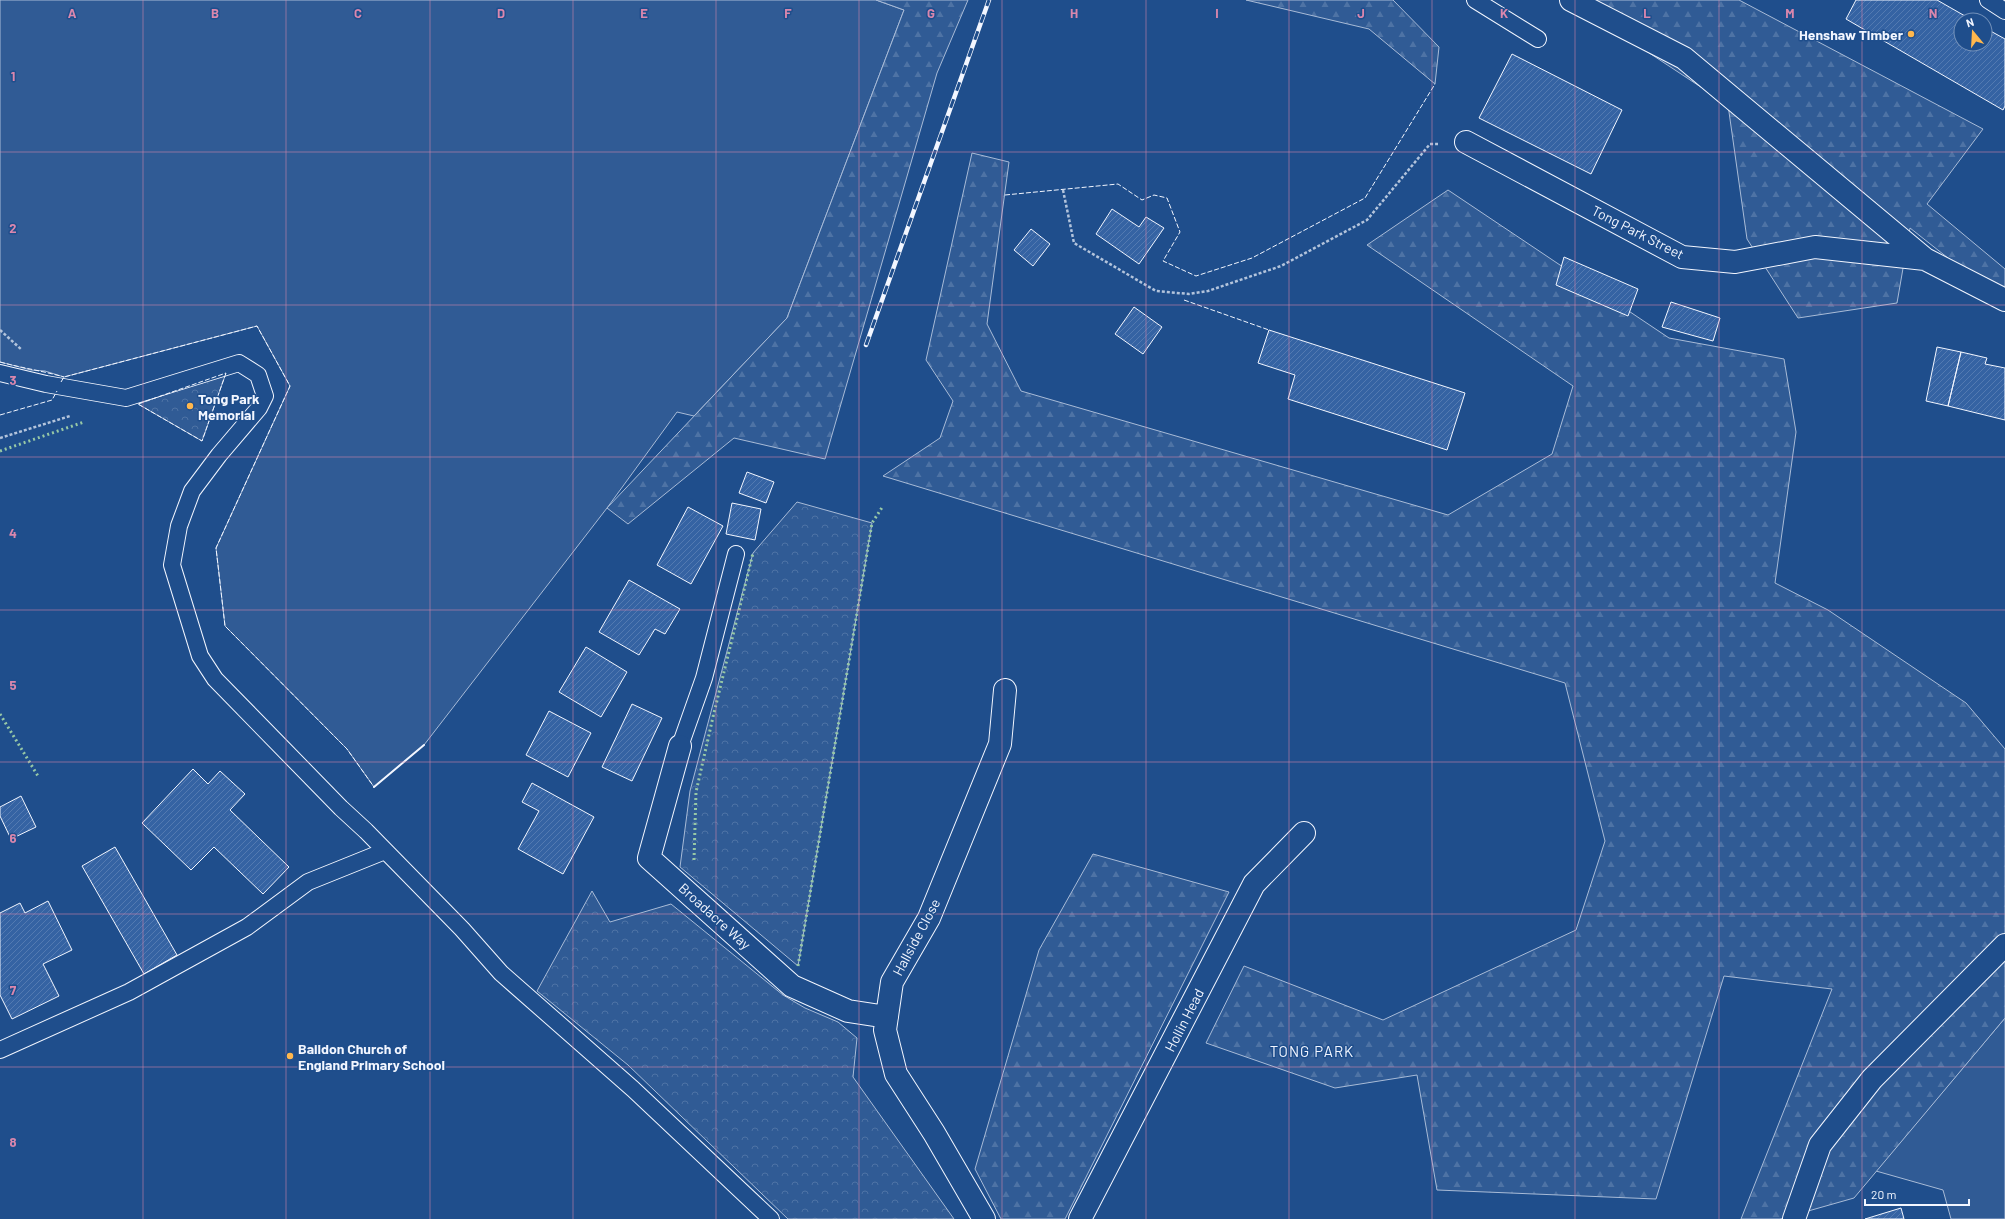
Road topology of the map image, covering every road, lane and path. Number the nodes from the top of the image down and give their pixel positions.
1 (1475, 0) edge
2 (1571, 0) edge
3 (1988, 0) edge
4 (2005, 11) edge
5 (1538, 39) dead end
6 (1466, 142) joint
7 (1063, 190) dead end
8 (1925, 259) junction
9 (2005, 300) edge
10 (0, 373) edge
11 (74, 415) dead end
12 (0, 438) edge
13 (736, 554) dead end
14 (1005, 690) dead end
15 (680, 746) joint
16 (1304, 833) dead end
17 (385, 851) junction
18 (2005, 945) edge
19 (887, 1017) junction
20 (0, 1050) edge
21 (771, 1219) edge
22 (984, 1219) edge
23 (1080, 1219) edge
24 (1794, 1219) edge

1 - 5 lane
2 - 8 street
3 - 4 lane
6 - 7 path
6 - 8 street, Tong Park Street
8 - 9 street, Tong Park Street
10 - 17 lane
11 - 12 path
13 - 15 lane
14 - 19 street, Hallside Close
15 - 19 street, Broadacre Way
16 - 23 street, Hollin Head
17 - 20 lane
17 - 21 lane
18 - 24 street
19 - 22 street, Hallside Close

